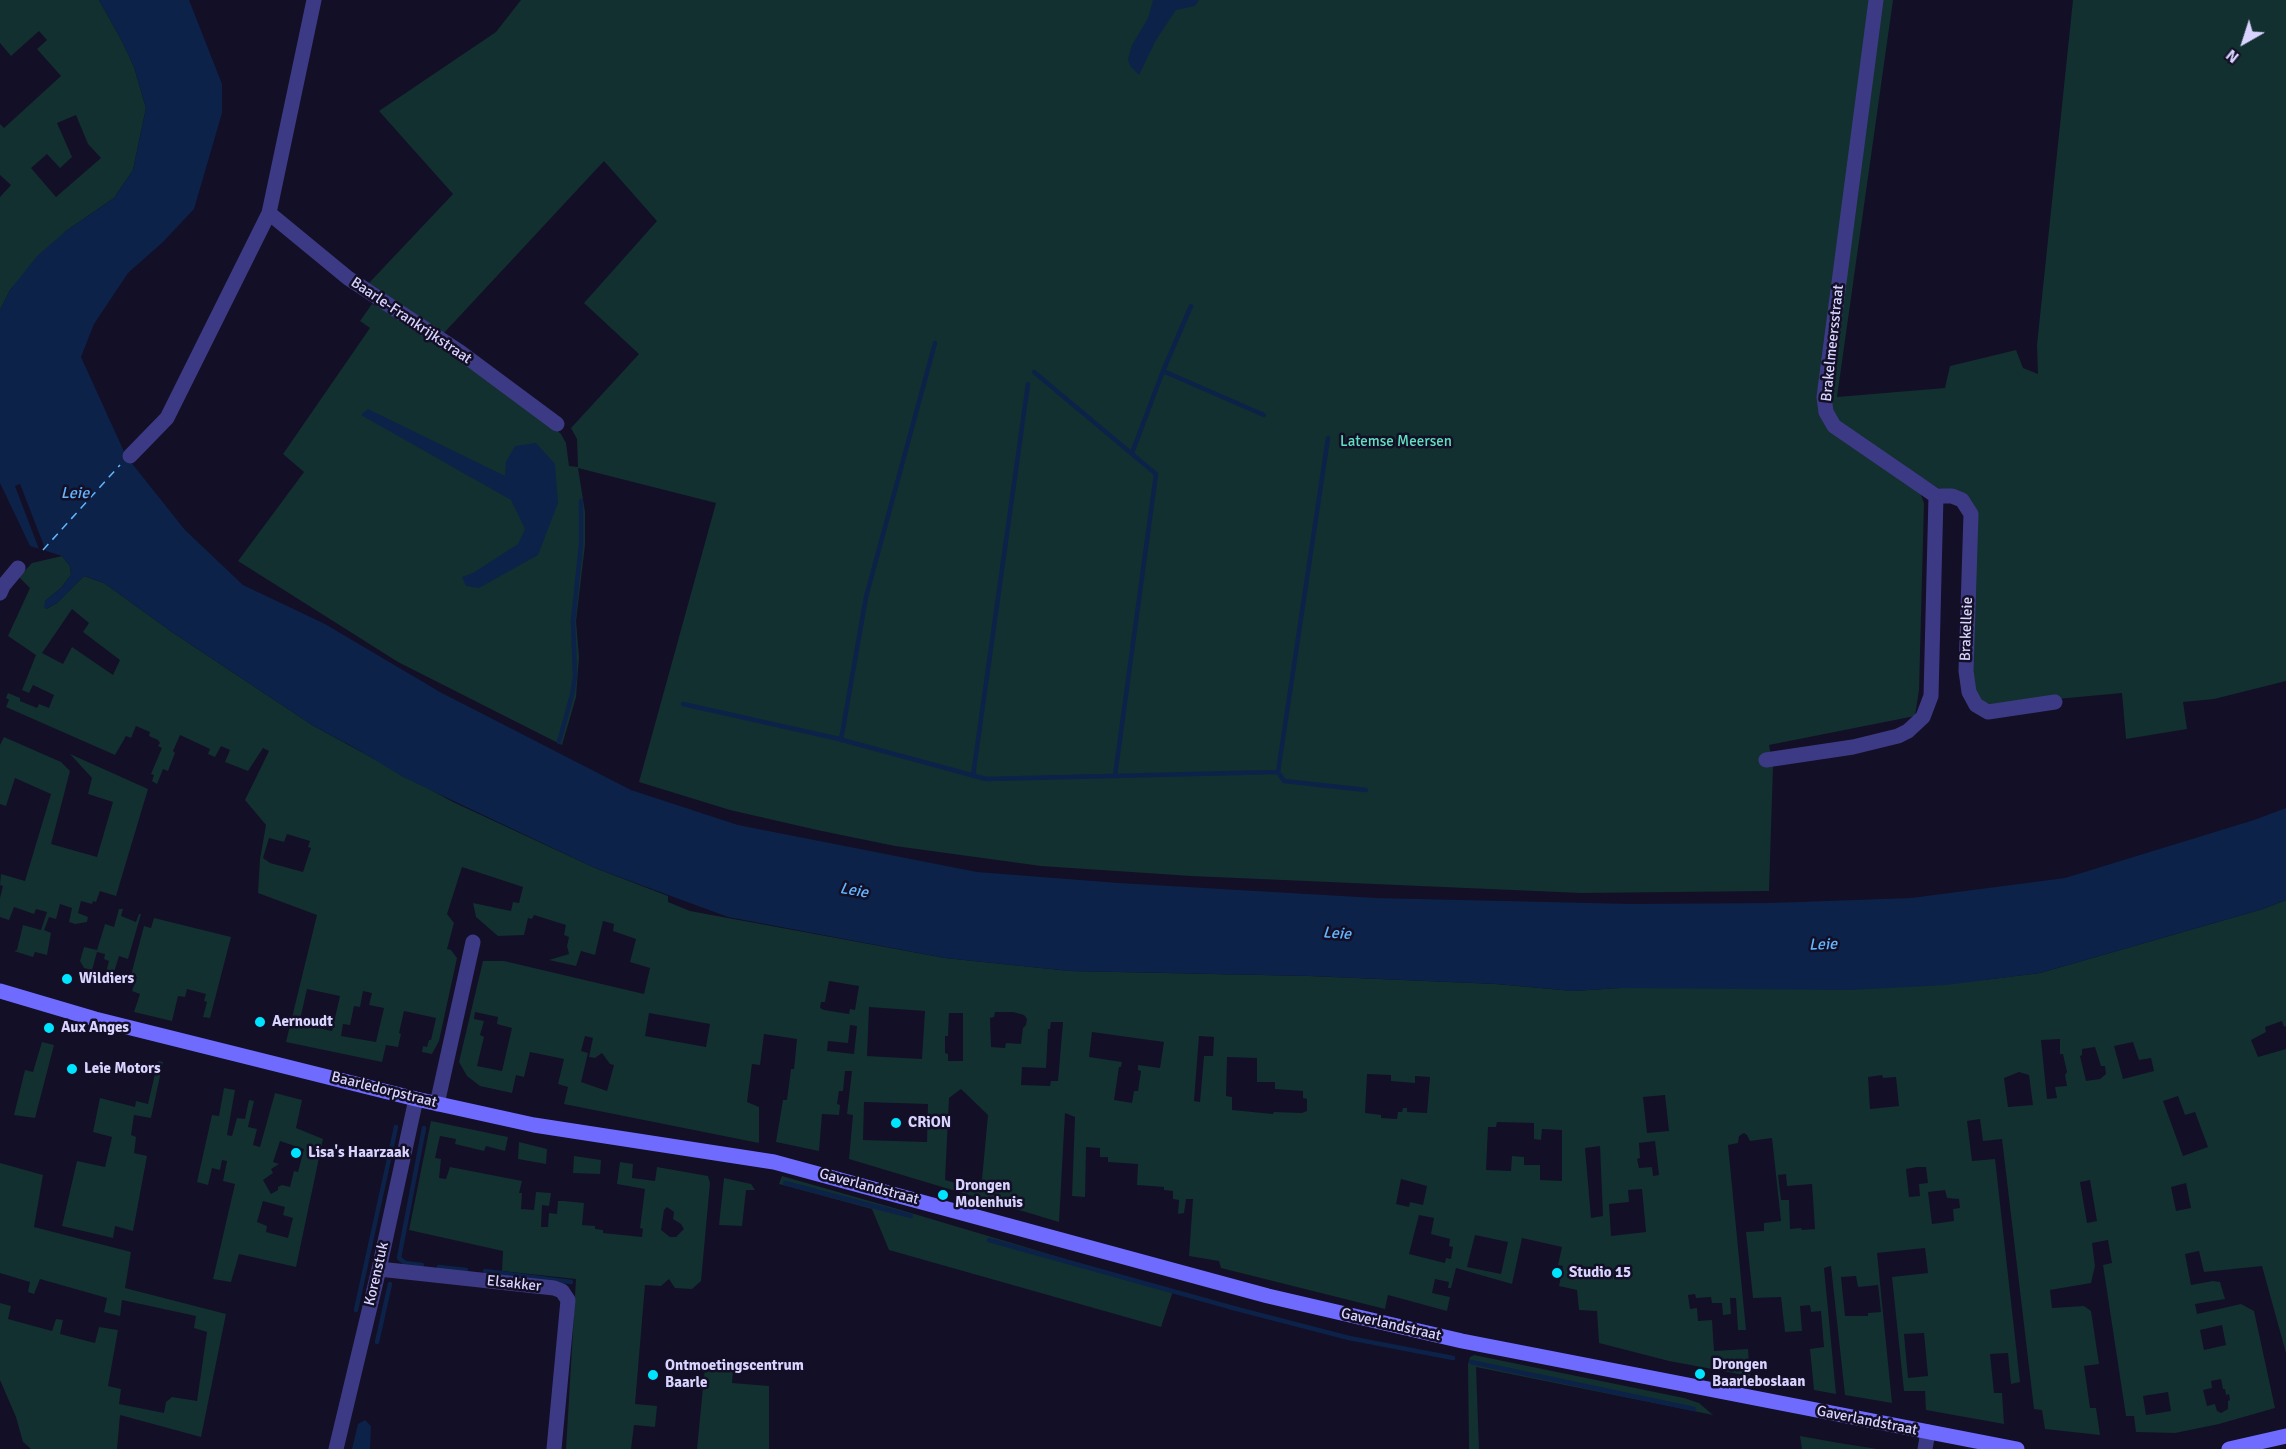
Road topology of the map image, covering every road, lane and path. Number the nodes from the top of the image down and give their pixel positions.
1 (314, 0) edge
2 (1876, 0) edge
3 (269, 213) junction
4 (557, 424) dead end
5 (130, 456) dead end
6 (1936, 496) junction
7 (18, 568) dead end
8 (0, 593) edge
9 (2055, 702) dead end
10 (1766, 760) dead end
11 (473, 942) dead end
12 (0, 991) edge
13 (416, 1099) junction
14 (438, 1104) junction
15 (774, 1162) joint
16 (379, 1269) junction
17 (1928, 1432) junction
18 (2286, 1436) edge
19 (336, 1449) edge
20 (554, 1449) edge
21 (1924, 1449) edge
22 (2017, 1449) edge
23 (2229, 1449) edge

1 - 3 street
2 - 6 street, Brakelmeersstraat
3 - 4 street, Baarle-Frankrijkstraat
3 - 5 street
6 - 9 street, Brakelleie
6 - 10 street
7 - 8 street
11 - 14 street
12 - 13 main road, Baarledorpstraat
13 - 14 main road, Baarledorpstraat
13 - 16 street, Korenstuk
14 - 15 main road, Baarledorpstraat
15 - 17 main road, Gaverlandstraat
16 - 19 street, Korenstuk
16 - 20 street, Elsakker
17 - 21 street
17 - 22 main road, Gaverlandstraat
18 - 23 main road

